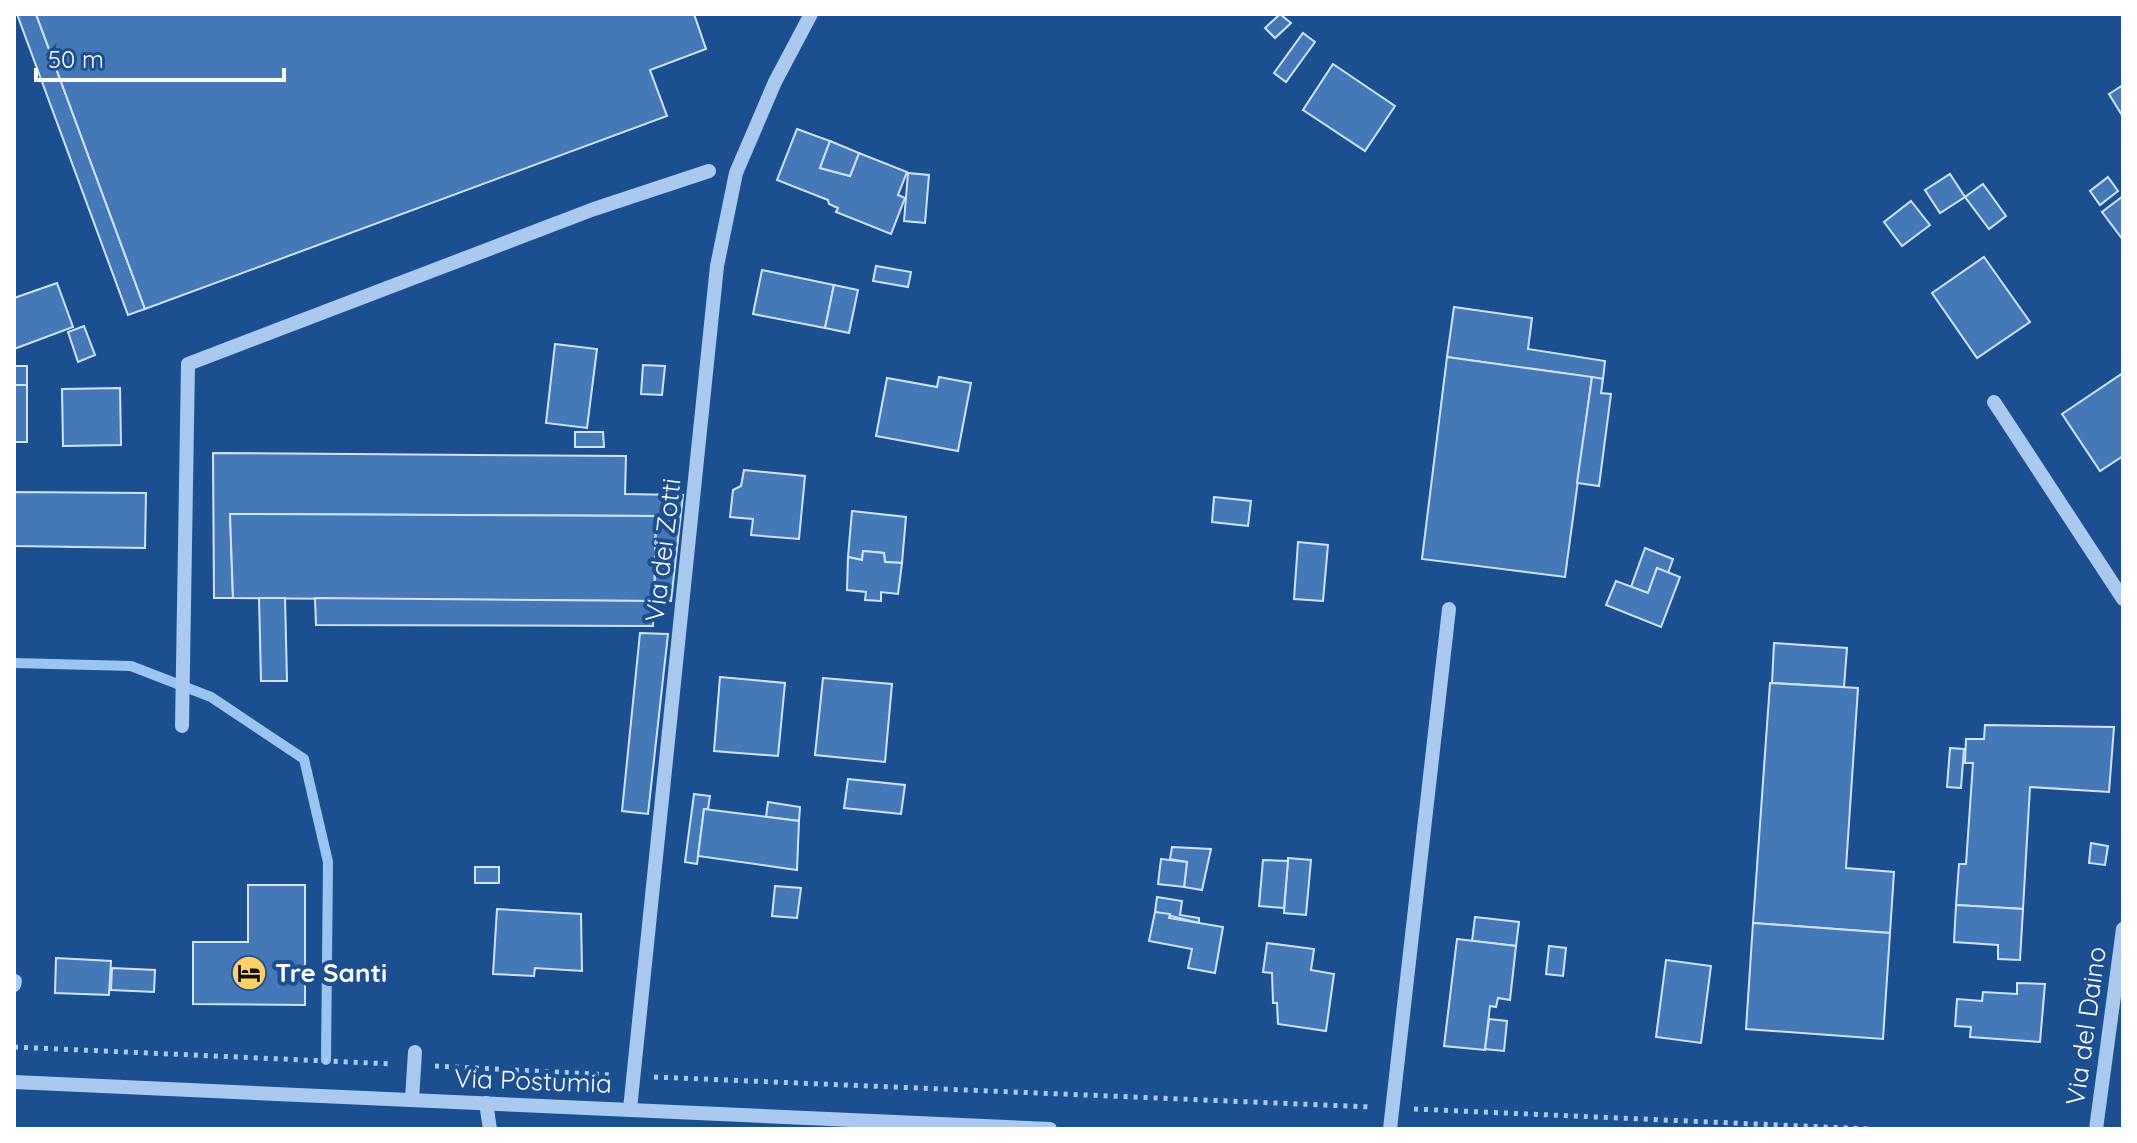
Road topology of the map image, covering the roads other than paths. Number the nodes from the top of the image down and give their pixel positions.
1 (811, 14) edge
2 (709, 171) dead end
3 (1994, 402) dead end
4 (2123, 599) edge
5 (1449, 609) dead end
6 (182, 726) dead end
7 (2123, 929) edge
8 (415, 1058) road end
9 (14, 1082) edge
10 (412, 1099) junction
11 (486, 1103) junction
12 (630, 1109) junction
13 (490, 1129) edge
14 (1050, 1129) edge
15 (1390, 1129) edge
16 (2096, 1129) edge

1 - 12 street, Via dei Zotti
2 - 6 street
3 - 4 street
5 - 15 street
7 - 16 street, Via del Daino
8 - 10 street
9 - 10 street, Via Postumia
10 - 11 street, Via Postumia
11 - 12 street, Via Postumia
11 - 13 street
12 - 14 street, Via Postumia

